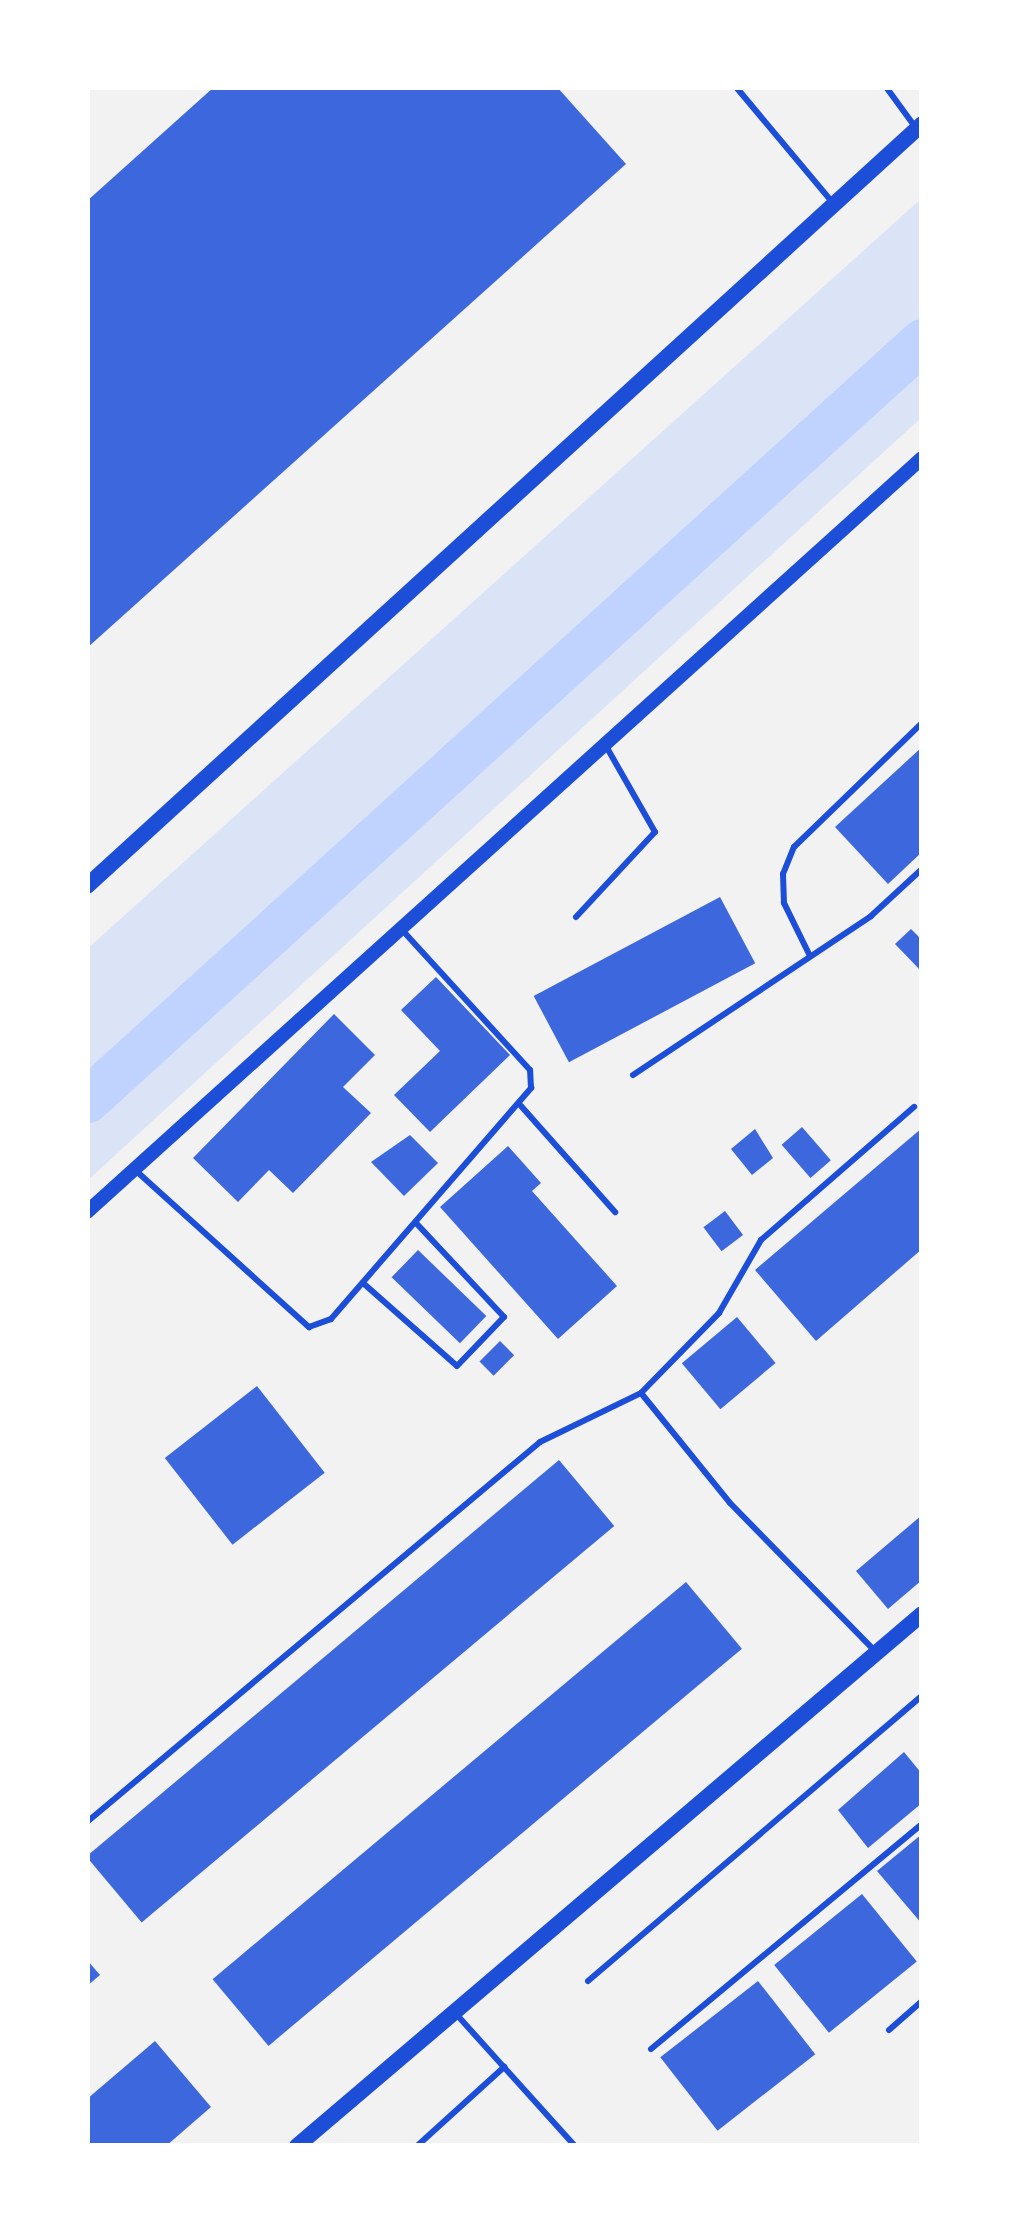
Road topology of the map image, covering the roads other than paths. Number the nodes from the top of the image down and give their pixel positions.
1 (736, 87) edge
2 (886, 87) edge
3 (919, 127) edge
4 (834, 205) junction
5 (922, 458) edge
6 (922, 723) edge
7 (604, 743) junction
8 (922, 869) edge
9 (87, 886) edge
10 (576, 917) dead end
11 (400, 928) junction
12 (809, 954) junction
13 (633, 1075) dead end
14 (521, 1106) junction
15 (914, 1107) dead end
16 (134, 1169) junction
17 (87, 1212) edge
18 (615, 1212) dead end
19 (416, 1224) junction
20 (363, 1282) junction
21 (641, 1394) junction
22 (922, 1614) edge
23 (877, 1653) junction
24 (922, 1696) edge
25 (87, 1822) edge
26 (922, 1824) edge
27 (588, 1981) dead end
28 (922, 2001) edge
29 (454, 2012) junction
30 (889, 2030) dead end
31 (651, 2049) dead end
32 (504, 2067) junction
33 (297, 2146) edge
34 (417, 2146) edge
35 (575, 2146) edge

1 - 4 lane
2 - 3 lane
3 - 4 main road
4 - 9 main road
5 - 7 street
6 - 12 lane
7 - 10 lane
7 - 11 street
8 - 12 lane
11 - 14 lane
11 - 16 street
12 - 13 lane
14 - 18 lane
14 - 19 lane
15 - 21 lane
16 - 17 street
16 - 20 lane
19 - 20 lane
19 - 20 lane
21 - 23 lane
21 - 25 lane
22 - 23 main road
23 - 29 main road
24 - 27 lane
26 - 31 lane
28 - 30 lane
29 - 32 lane
29 - 33 main road
32 - 34 lane
32 - 35 lane

